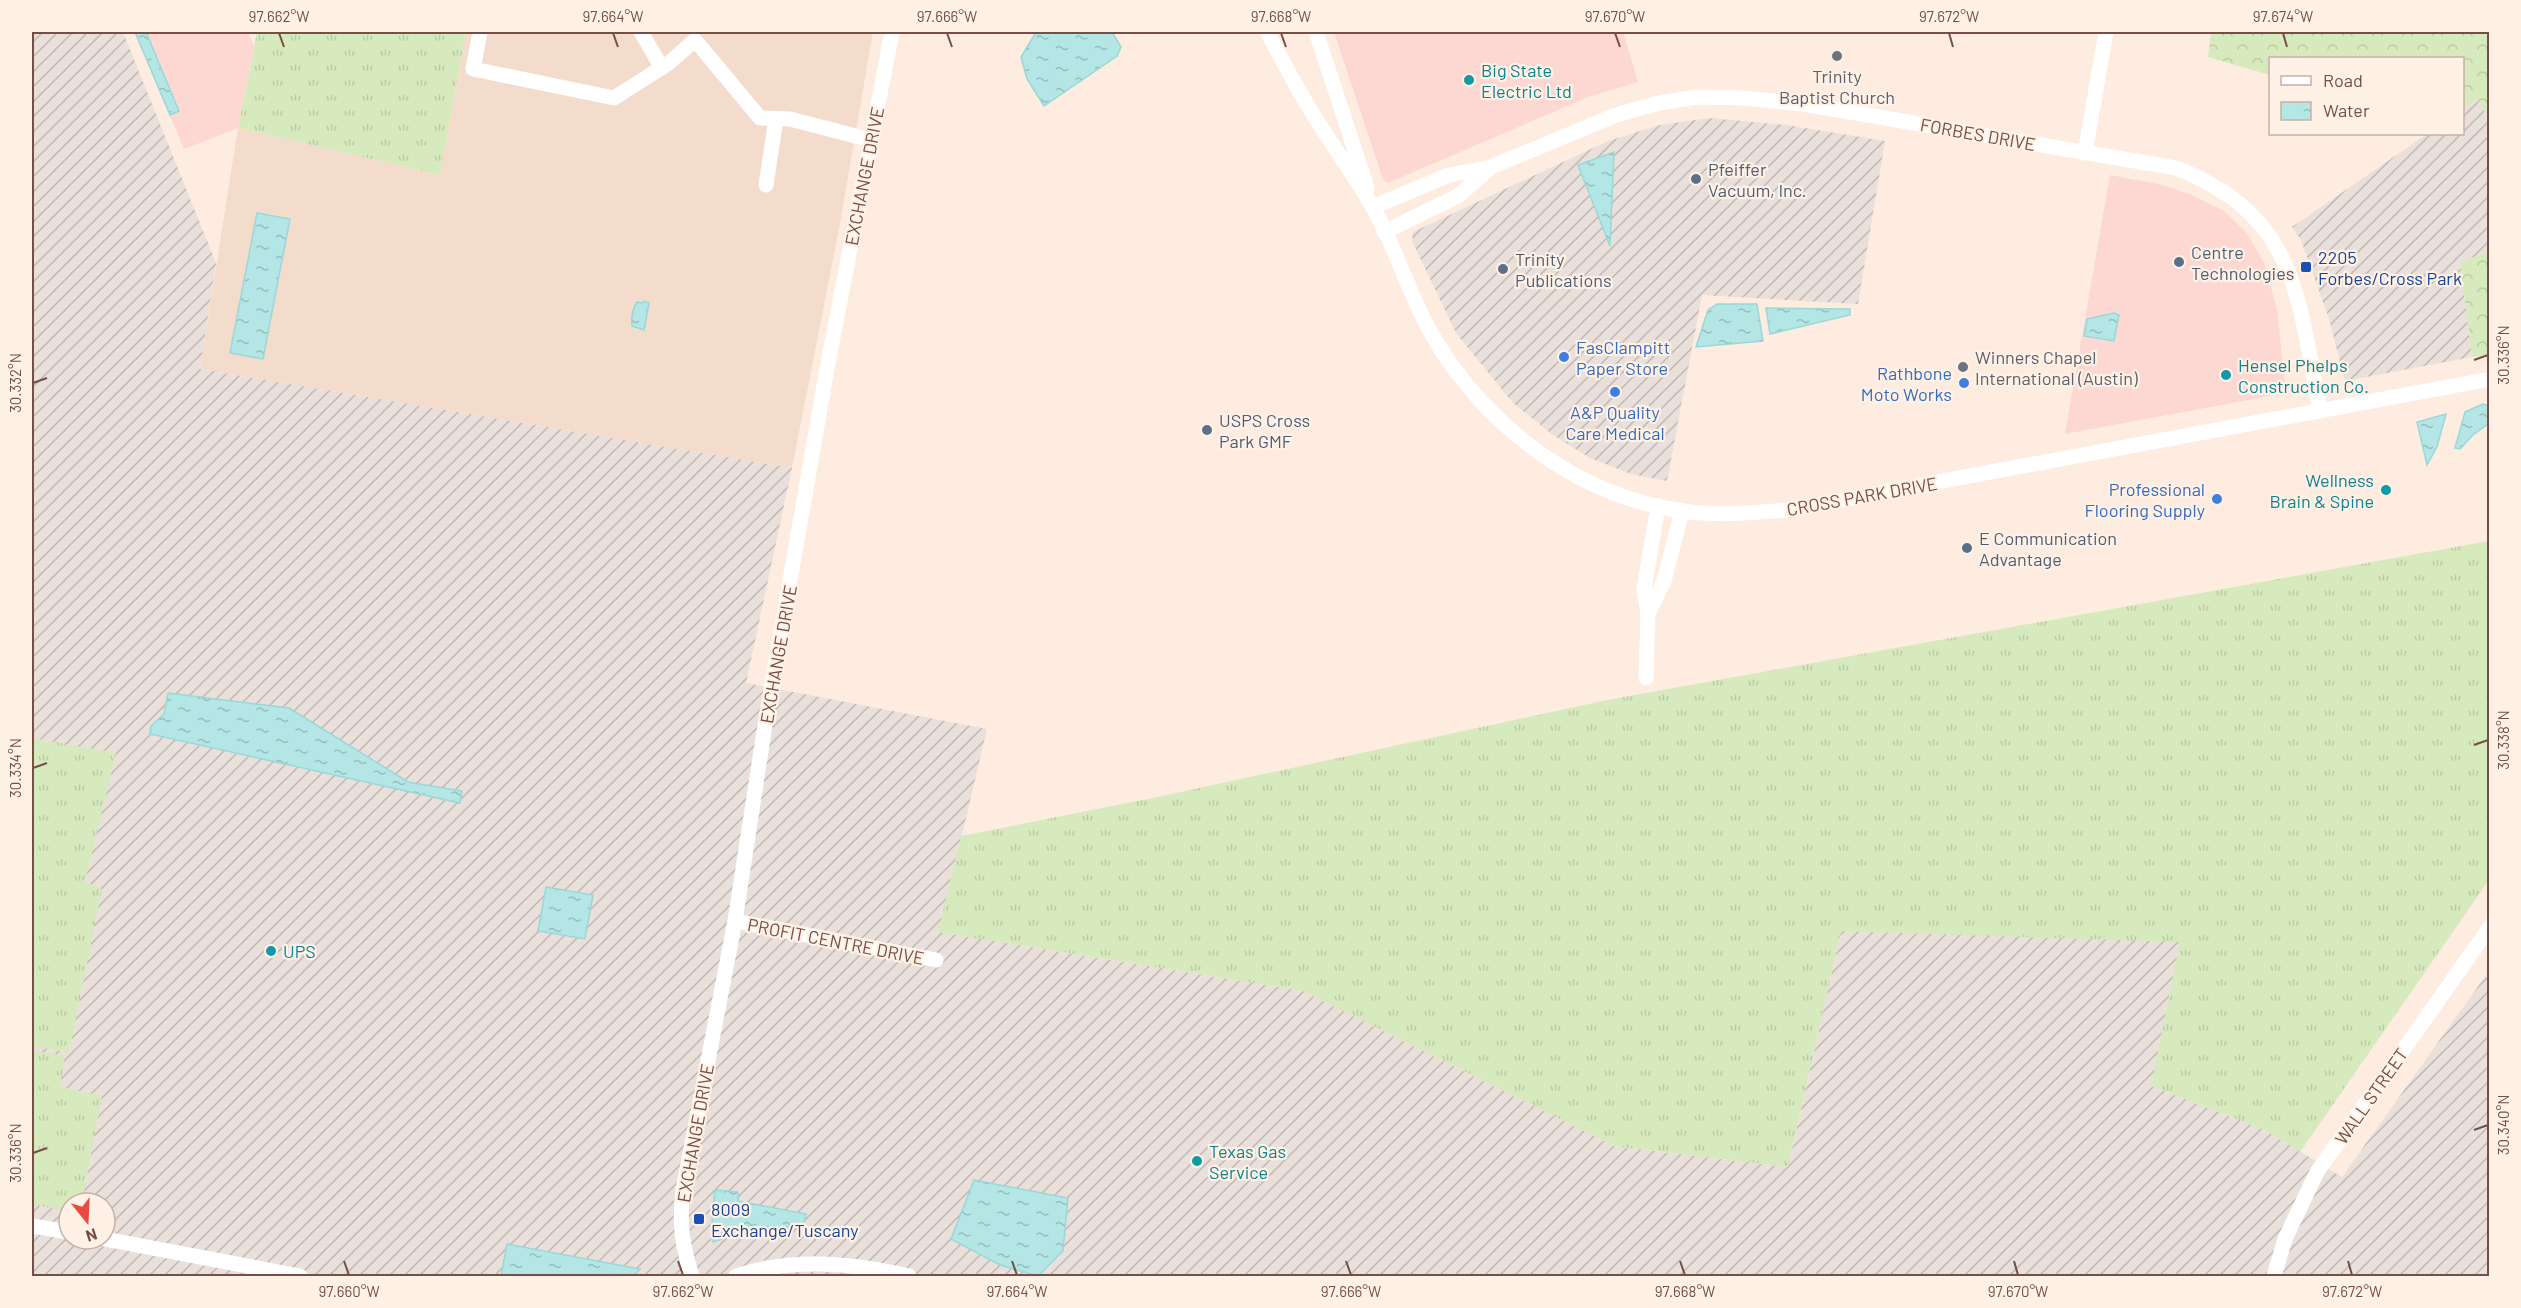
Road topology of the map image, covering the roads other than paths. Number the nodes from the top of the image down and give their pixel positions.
1 (480, 32) edge
2 (641, 32) edge
3 (892, 32) edge
4 (1267, 32) edge
5 (1316, 32) edge
6 (2106, 32) edge
7 (701, 36) edge
8 (662, 68) junction
9 (776, 119) junction
10 (871, 140) junction
11 (2085, 153) junction
12 (1491, 167) junction
13 (766, 185) dead end
14 (1373, 207) junction
15 (1384, 232) junction
16 (2490, 379) edge
17 (2320, 411) junction
18 (1658, 506) junction
19 (1682, 511) junction
20 (1648, 614) junction
21 (1646, 678) dead end
22 (735, 921) junction
23 (2490, 927) edge
24 (936, 960) dead end
25 (32, 1226) edge
26 (57, 1230) edge
27 (117, 1241) edge
28 (300, 1276) edge
29 (692, 1276) edge
30 (736, 1276) edge
31 (909, 1276) edge
32 (2274, 1276) edge

1 - 8 street
2 - 8 street
3 - 10 street, EXCHANGE DRIVE
4 - 14 street, CROSS PARK DRIVE
5 - 14 street, CROSS PARK DRIVE
6 - 11 street
7 - 8 street
7 - 9 street
9 - 10 street
9 - 13 street
10 - 22 street, EXCHANGE DRIVE
11 - 12 street, FORBES DRIVE
11 - 17 street, FORBES DRIVE
12 - 14 street, FORBES DRIVE
12 - 15 street, FORBES DRIVE
14 - 15 street, CROSS PARK DRIVE
15 - 18 street, CROSS PARK DRIVE
16 - 17 street, CROSS PARK DRIVE
17 - 19 street, CROSS PARK DRIVE
18 - 19 street, CROSS PARK DRIVE
18 - 20 street
19 - 20 street
20 - 21 street
22 - 24 street, PROFIT CENTRE DRIVE
22 - 29 street, EXCHANGE DRIVE
23 - 32 street, WALL STREET
25 - 26 street
27 - 28 street
30 - 31 street

